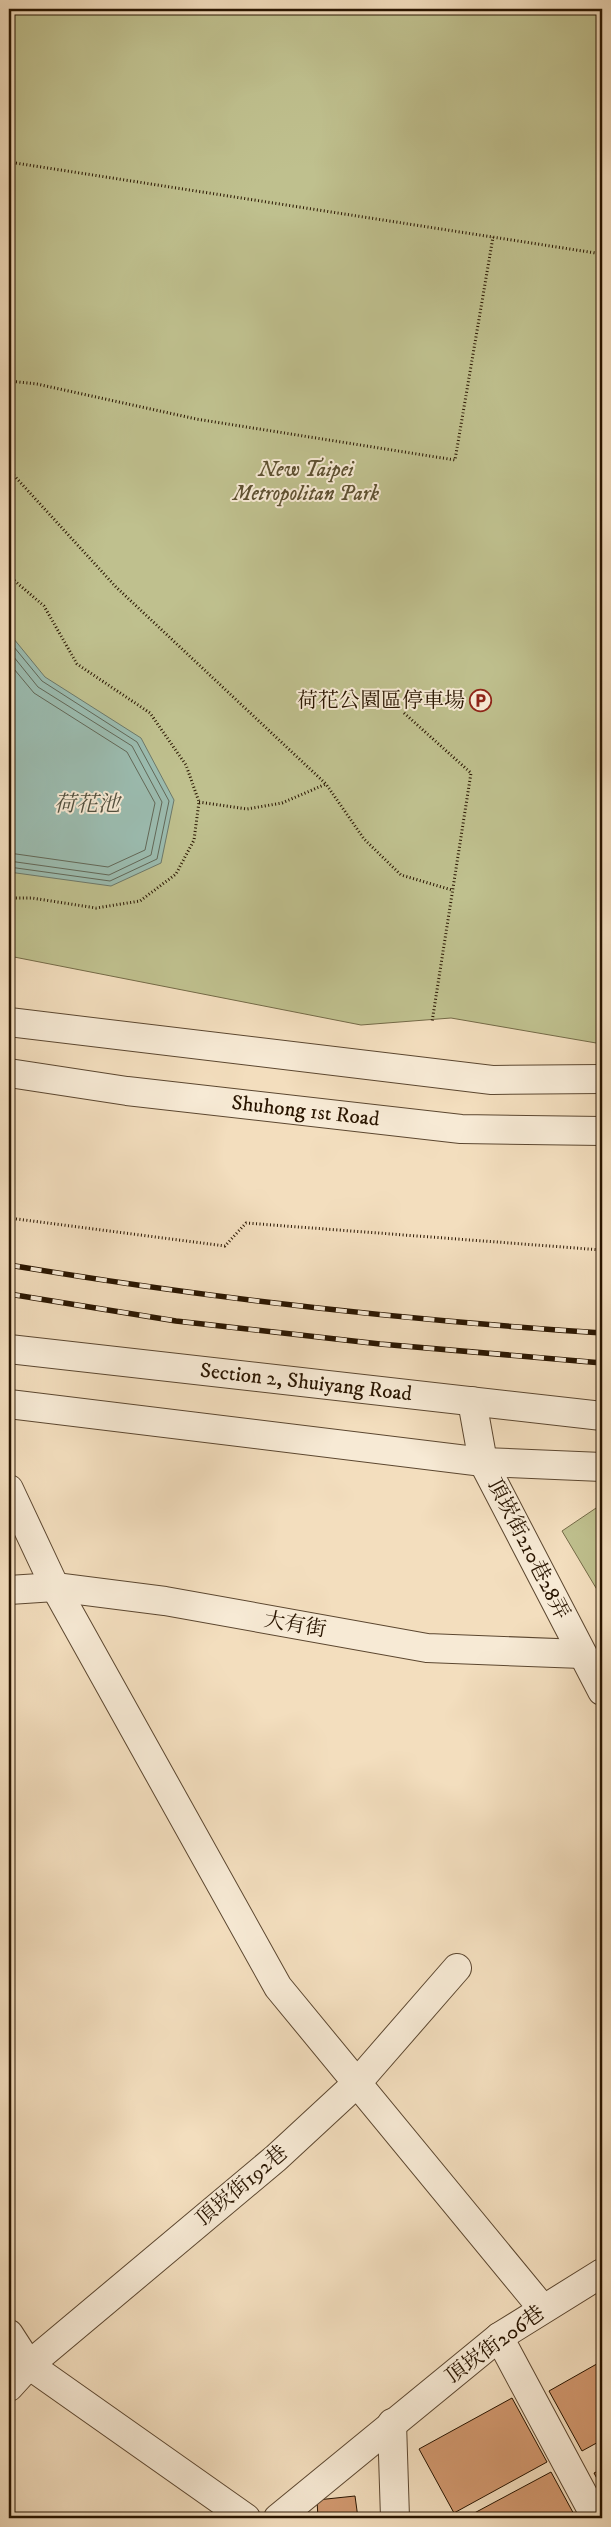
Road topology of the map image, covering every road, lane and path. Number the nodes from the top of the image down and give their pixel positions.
1 (9, 162) edge
2 (494, 237) junction
3 (602, 254) edge
4 (9, 381) edge
5 (9, 470) edge
6 (9, 576) edge
7 (404, 713) dead end
8 (326, 784) junction
9 (199, 802) junction
10 (452, 890) junction
11 (9, 898) edge
12 (9, 1022) edge
13 (432, 1022) dead end
14 (9, 1073) edge
15 (602, 1079) edge
16 (602, 1131) edge
17 (9, 1218) edge
18 (602, 1250) edge
19 (9, 1349) edge
20 (472, 1401) junction
21 (9, 1404) edge
22 (602, 1416) edge
23 (483, 1462) junction
24 (602, 1467) edge
25 (9, 1489) edge
26 (55, 1587) junction
27 (9, 1590) edge
28 (582, 1654) junction
29 (602, 1691) edge
30 (457, 1968) dead end
31 (356, 2084) junction
32 (602, 2273) edge
33 (543, 2309) junction
34 (9, 2334) edge
35 (499, 2337) junction
36 (29, 2365) junction
37 (9, 2387) edge
38 (392, 2424) junction
39 (246, 2518) edge
40 (278, 2518) edge
41 (395, 2518) edge
42 (596, 2518) edge

1 - 2 path
2 - 3 path
2 - 4 path
5 - 8 path
6 - 9 path
7 - 10 path
8 - 9 path
8 - 10 path
9 - 11 path
10 - 13 path
12 - 15 street
14 - 16 street, Shuhong 1st Road
17 - 18 path
19 - 20 street, Section 2, Shuiyang Road
20 - 22 street, Section 2, Shuiyang Road
20 - 23 street, 頂崁街210巷28弄
21 - 23 street
23 - 24 street
23 - 28 street, 頂崁街210巷28弄
25 - 26 street
26 - 27 street, 大有街
26 - 28 street, 大有街
26 - 31 street
28 - 29 street, 頂崁街210巷28弄
30 - 31 street, 頂崁街192巷
31 - 33 street
31 - 36 street, 頂崁街192巷
32 - 33 street, 頂崁街206巷
33 - 35 street, 頂崁街206巷
34 - 36 street
35 - 38 street, 頂崁街206巷
35 - 42 street
36 - 37 street, 頂崁街192巷
36 - 39 street
38 - 40 street, 頂崁街206巷
38 - 41 street

